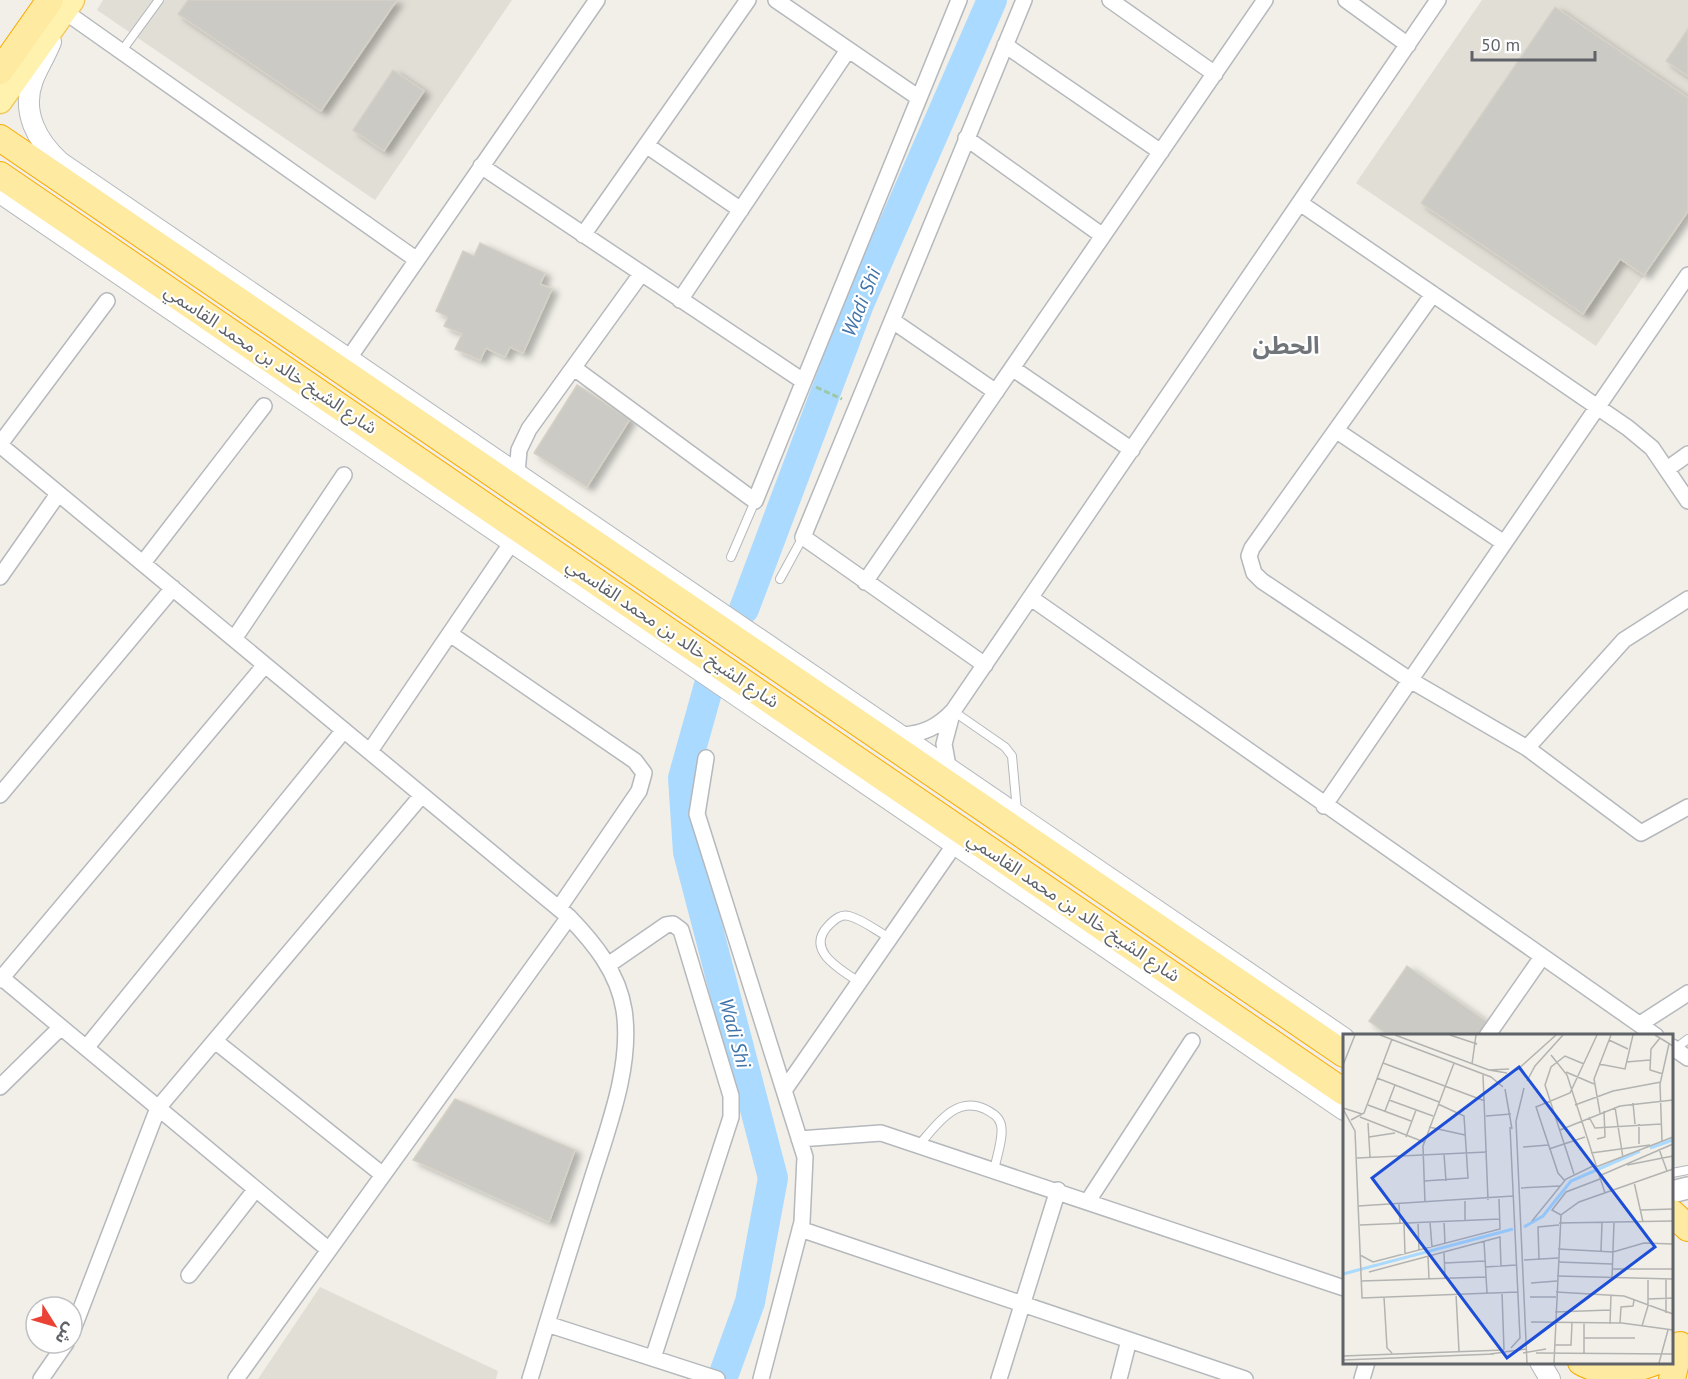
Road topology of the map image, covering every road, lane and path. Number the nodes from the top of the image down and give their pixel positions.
1 (159, 0) edge
2 (597, 0) edge
3 (748, 0) edge
4 (776, 0) edge
5 (959, 0) edge
6 (1024, 0) edge
7 (1110, 0) edge
8 (1265, 0) edge
9 (1346, 0) edge
10 (1438, 0) edge
11 (50, 5) edge
12 (1005, 45) junction
13 (1408, 45) junction
14 (848, 50) junction
15 (121, 52) junction
16 (1, 56) edge
17 (1215, 74) junction
18 (919, 98) junction
19 (0, 100) edge
20 (0, 138) edge
21 (966, 138) junction
22 (646, 145) junction
23 (1161, 152) junction
24 (0, 154) edge
25 (481, 166) junction
26 (0, 175) edge
27 (12, 195) edge
28 (1300, 202) junction
29 (110, 205) junction
30 (741, 210) junction
31 (583, 235) junction
32 (1103, 236) junction
33 (417, 260) junction
34 (641, 274) junction
35 (1688, 275) edge
36 (1433, 294) junction
37 (680, 300) junction
38 (107, 301) dead end
39 (893, 321) junction
40 (306, 340) junction
41 (250, 354) junction
42 (349, 358) junction
43 (574, 368) junction
44 (1012, 368) junction
45 (808, 383) junction
46 (996, 392) junction
47 (847, 401) dead end
48 (264, 406) dead end
49 (1598, 406) junction
50 (1336, 431) junction
51 (0, 445) edge
52 (1132, 450) junction
53 (1688, 454) edge
54 (1667, 469) junction
55 (517, 472) junction
56 (344, 475) dead end
57 (58, 494) junction
58 (754, 501) junction
59 (1688, 501) edge
60 (803, 537) junction
61 (512, 542) junction
62 (1504, 543) junction
63 (731, 557) dead end
64 (142, 563) junction
65 (0, 577) edge
66 (780, 579) dead end
67 (866, 582) junction
68 (172, 588) junction
69 (1031, 598) junction
70 (1688, 599) edge
71 (450, 634) junction
72 (234, 639) junction
73 (265, 665) junction
74 (985, 665) junction
75 (805, 677) junction
76 (1410, 680) junction
77 (953, 711) junction
78 (344, 730) junction
79 (902, 735) junction
80 (1527, 748) junction
81 (369, 751) junction
82 (706, 758) dead end
83 (948, 766) junction
84 (882, 784) junction
85 (0, 795) edge
86 (422, 795) junction
87 (1324, 806) junction
88 (1688, 807) edge
89 (1017, 813) junction
90 (956, 844) junction
91 (1130, 899) junction
92 (564, 912) junction
93 (890, 938) junction
94 (1542, 957) junction
95 (608, 964) junction
96 (1, 979) edge
97 (859, 982) junction
98 (1688, 993) edge
99 (1640, 1024) junction
100 (61, 1028) junction
101 (1488, 1034) edge
102 (1655, 1034) edge
103 (1343, 1037) edge
104 (1688, 1039) edge
105 (215, 1041) junction
106 (1192, 1041) dead end
107 (86, 1048) junction
108 (1673, 1048) edge
109 (1343, 1053) edge
110 (1688, 1058) edge
111 (1284, 1059) junction
112 (0, 1087) edge
113 (785, 1089) junction
114 (1343, 1091) edge
115 (158, 1108) junction
116 (1343, 1109) edge
117 (800, 1139) junction
118 (918, 1146) junction
119 (1688, 1170) edge
120 (993, 1173) junction
121 (1673, 1173) edge
122 (383, 1175) junction
123 (1688, 1188) edge
124 (255, 1190) junction
125 (1058, 1191) junction
126 (1673, 1192) edge
127 (1088, 1200) junction
128 (1673, 1215) edge
129 (1688, 1228) edge
130 (800, 1229) junction
131 (329, 1250) junction
132 (189, 1275) dead end
133 (1343, 1288) edge
134 (84, 1301) edge
135 (1023, 1304) junction
136 (547, 1324) junction
137 (1129, 1340) junction
138 (1680, 1344) edge
139 (58, 1355) edge
140 (652, 1358) junction
141 (1366, 1364) edge
142 (1541, 1364) edge
143 (1569, 1364) edge
144 (1587, 1364) edge
145 (1650, 1364) edge
146 (1688, 1371) edge
147 (674, 1372) edge
148 (41, 1379) edge
149 (236, 1379) edge
150 (530, 1379) edge
151 (717, 1379) edge
152 (761, 1379) edge
153 (999, 1379) edge
154 (1119, 1379) edge
155 (1245, 1379) edge
156 (1362, 1379) edge
157 (1550, 1379) edge
158 (1576, 1379) edge
159 (1672, 1379) edge
160 (1685, 1379) edge

1 - 15 lane
2 - 25 street
3 - 22 street
4 - 14 street
5 - 18 street
6 - 12 street
7 - 17 street
8 - 17 street
9 - 13 street
10 - 13 street
11 - 15 street
11 - 16 highway
11 - 19 main road
11 - 29 street
12 - 21 street
12 - 23 street
13 - 28 street
14 - 18 street
14 - 30 street
15 - 33 street
17 - 23 street
18 - 45 street
20 - 29 highway, شارع الشيخ خالد بن محمد القاسمي
21 - 32 street
21 - 39 street
22 - 30 street
22 - 31 street
23 - 32 street
24 - 40 highway
25 - 31 street
25 - 33 street
26 - 27 highway, شارع الشيخ خالد بن محمد القاسمي
27 - 41 highway, شارع الشيخ خالد بن محمد القاسمي
28 - 36 street
28 - 52 street
29 - 40 highway, شارع الشيخ خالد بن محمد القاسمي
30 - 37 street
31 - 34 street
32 - 44 street
33 - 42 street
34 - 37 street
34 - 43 street
35 - 49 street
36 - 49 street
36 - 50 street
37 - 45 street
38 - 51 street
39 - 46 street
39 - 60 street
40 - 42 street
40 - 75 highway, شارع الشيخ خالد بن محمد القاسمي
41 - 61 street
41 - 84 highway, شارع الشيخ خالد بن محمد القاسمي
42 - 55 street
43 - 55 street
43 - 58 street
44 - 46 street
44 - 52 street
45 - 47 path
45 - 58 street
46 - 67 street
48 - 64 street
49 - 54 street
49 - 62 street
50 - 62 street
50 - 76 street
51 - 57 street
52 - 69 street
53 - 54 street
54 - 59 street
55 - 75 street
56 - 72 street
57 - 64 street
57 - 65 street
58 - 63 lane
60 - 66 lane
60 - 67 street
61 - 71 street
61 - 84 street
62 - 76 street
64 - 68 street
67 - 74 street
68 - 72 street
68 - 85 street
69 - 74 street
69 - 87 street
70 - 80 street
71 - 81 street
71 - 92 street
72 - 73 street
73 - 78 street
73 - 96 street
74 - 77 street
75 - 79 street
75 - 91 highway, شارع الشيخ خالد بن محمد القاسمي
76 - 80 street
76 - 87 street
77 - 79 street
77 - 83 street
77 - 89 lane
78 - 81 street
78 - 107 street
79 - 83 street
80 - 88 street
81 - 86 street
82 - 113 street
83 - 89 street
84 - 90 street
84 - 111 highway, شارع الشيخ خالد بن محمد القاسمي
86 - 92 street
86 - 105 street
87 - 94 street
89 - 91 street
90 - 93 street
90 - 111 street
91 - 103 street
91 - 109 highway, شارع الشيخ خالد بن محمد القاسمي
92 - 95 street
92 - 122 street
93 - 97 street
93 - 97 lane
94 - 99 street
94 - 101 street
95 - 136 street
95 - 140 street
96 - 100 street
97 - 113 street
98 - 99 street
99 - 102 street
100 - 107 street
100 - 112 street
104 - 108 lane
105 - 115 street
105 - 122 street
106 - 127 street
107 - 115 street
108 - 110 street
111 - 114 highway, شارع الشيخ خالد بن محمد القاسمي
111 - 116 street
113 - 117 street
115 - 124 street
115 - 134 street
117 - 118 street
117 - 130 street
118 - 120 street
118 - 120 lane
119 - 121 lane
120 - 125 street
122 - 131 street
123 - 126 main road
124 - 131 street
124 - 132 street
125 - 127 street
125 - 135 street
127 - 133 street
128 - 129 highway
130 - 135 street
130 - 152 street
131 - 149 street
135 - 137 street
135 - 153 street
136 - 140 street
136 - 150 street
137 - 154 street
137 - 155 street
138 - 159 highway
139 - 148 street
140 - 147 street
141 - 156 street
142 - 157 street
143 - 158 highway
144 - 145 highway
146 - 160 highway
147 - 151 street

